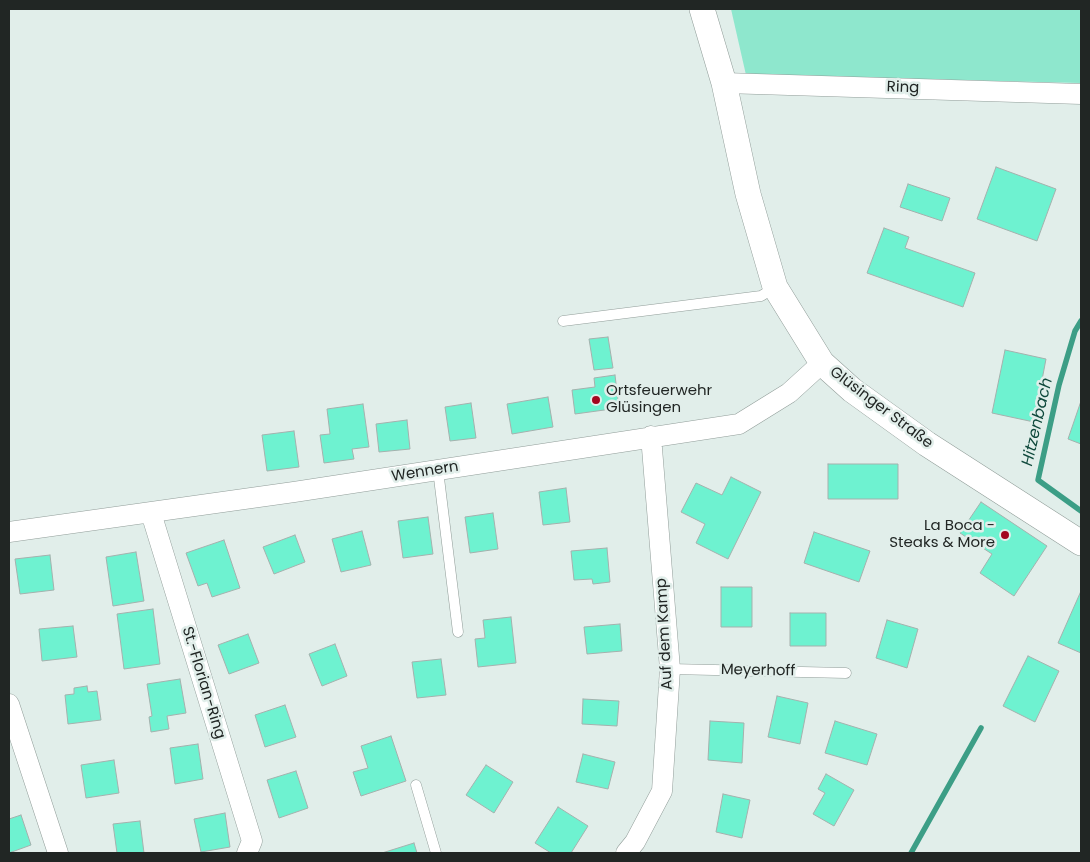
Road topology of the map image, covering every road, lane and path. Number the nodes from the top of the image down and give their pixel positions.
1 (702, 9) edge
2 (724, 82) junction
3 (1081, 94) edge
4 (775, 287) junction
5 (563, 321) dead end
6 (822, 363) junction
7 (651, 436) junction
8 (438, 470) junction
9 (151, 513) junction
10 (9, 532) edge
11 (1081, 543) edge
12 (458, 632) dead end
13 (670, 669) junction
14 (846, 673) dead end
15 (9, 704) edge
16 (416, 785) dead end
17 (58, 853) edge
18 (247, 853) edge
19 (436, 853) edge
20 (626, 853) edge

1 - 2 street, Glüsinger Straße
2 - 3 street, Ring
2 - 4 street, Glüsinger Straße
4 - 5 lane
4 - 6 street, Glüsinger Straße
6 - 7 street, Wennern
6 - 11 street, Glüsinger Straße
7 - 8 street, Wennern
7 - 13 street, Auf dem Kamp
8 - 9 street, Wennern
8 - 12 lane
9 - 10 street, Wennern
9 - 18 street, St.-Florian-Ring
13 - 14 lane, Meyerhoff
13 - 20 street, Auf dem Kamp
15 - 17 street
16 - 19 lane

